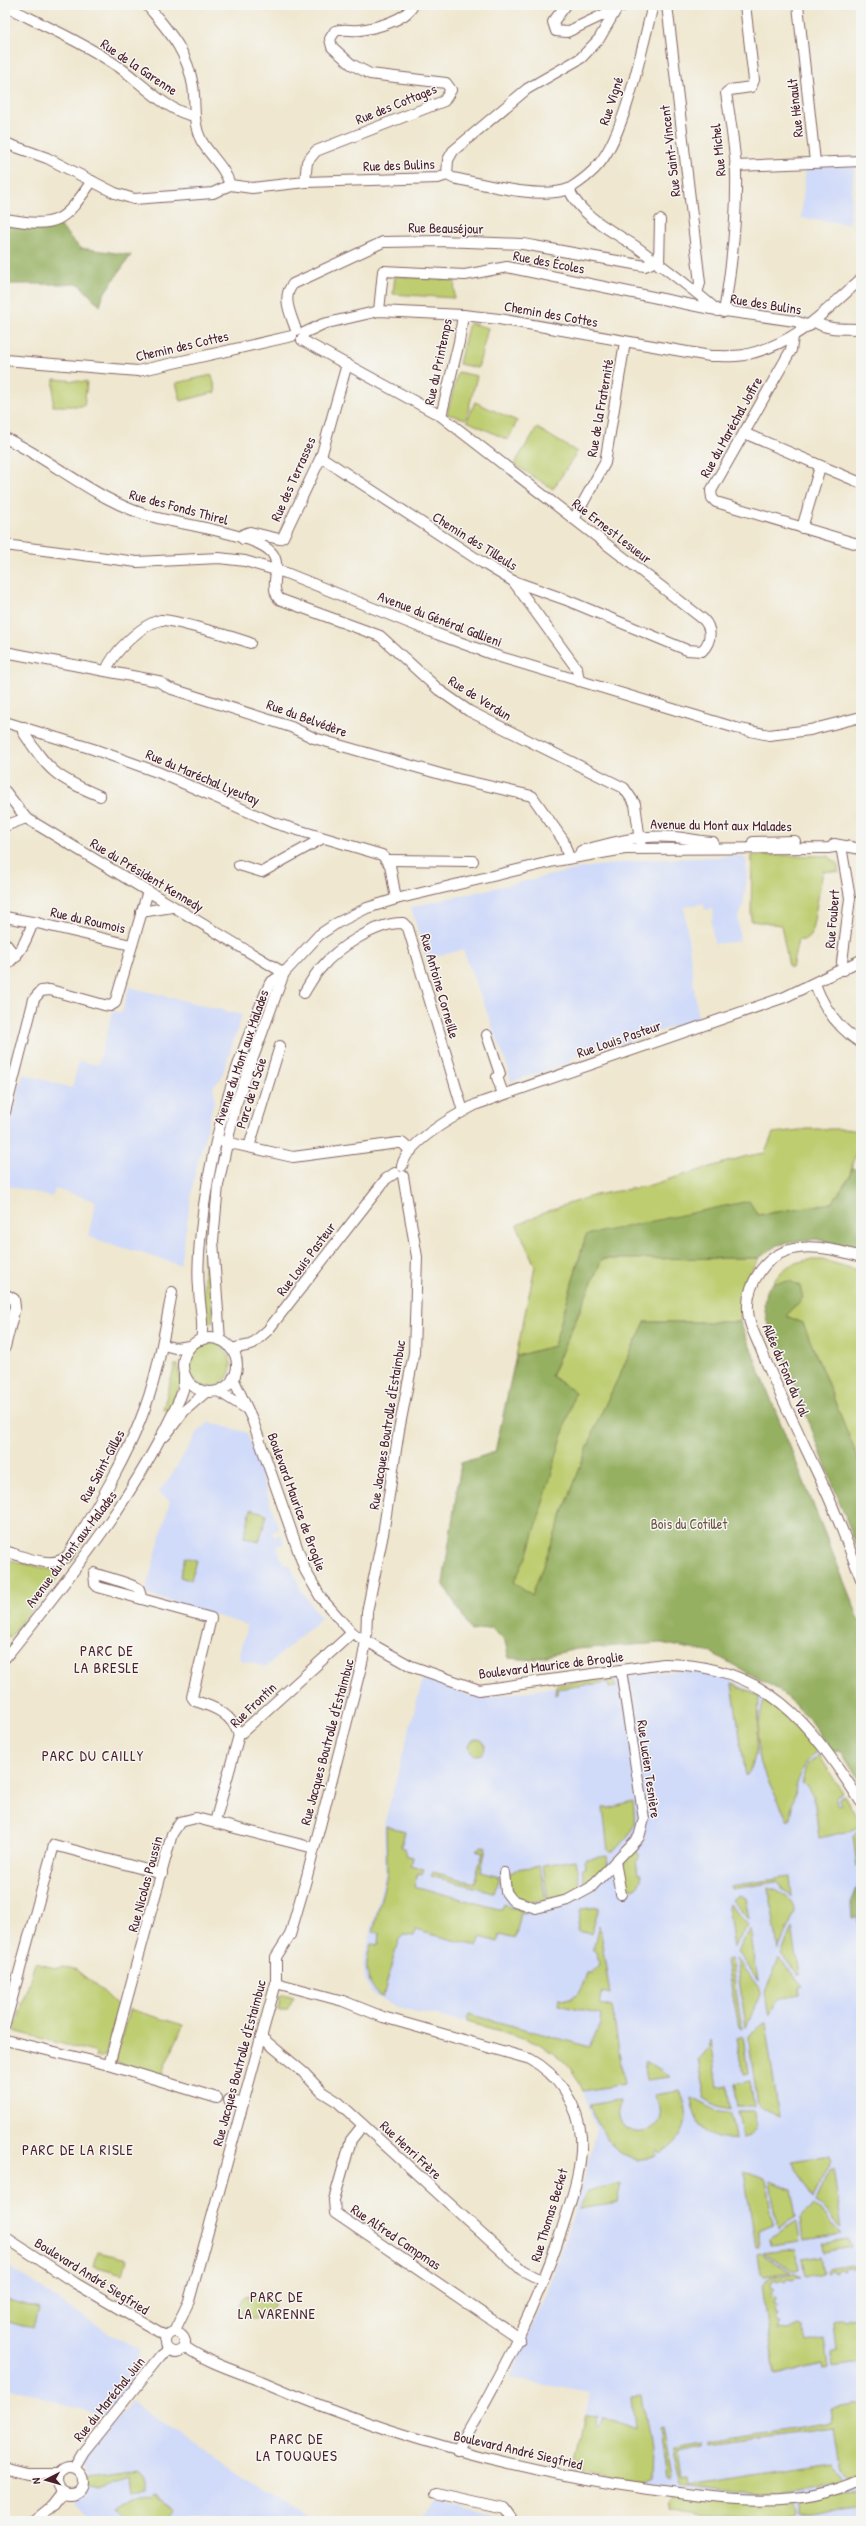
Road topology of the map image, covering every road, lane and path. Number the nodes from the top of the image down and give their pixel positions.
1 (147, 5) edge
2 (413, 5) edge
3 (566, 5) edge
4 (653, 5) edge
5 (667, 5) edge
6 (745, 5) edge
7 (798, 5) edge
8 (5, 6) edge
9 (621, 7) edge
10 (195, 116) junction
11 (5, 143) edge
12 (815, 162) junction
13 (861, 162) edge
14 (735, 166) junction
15 (447, 174) junction
16 (92, 181) junction
17 (305, 182) junction
18 (230, 185) junction
19 (569, 189) junction
20 (5, 219) edge
21 (660, 220) dead end
22 (657, 264) junction
23 (861, 279) edge
24 (697, 293) junction
25 (700, 307) junction
26 (379, 311) junction
27 (721, 311) junction
28 (463, 315) junction
29 (812, 324) junction
30 (861, 329) edge
31 (299, 335) junction
32 (793, 337) junction
33 (625, 342) junction
34 (5, 360) edge
35 (347, 364) junction
36 (441, 416) junction
37 (744, 433) junction
38 (5, 438) edge
39 (321, 457) junction
40 (820, 467) junction
41 (861, 484) edge
42 (574, 519) junction
43 (802, 528) junction
44 (243, 539) junction
45 (5, 545) edge
46 (861, 545) edge
47 (276, 569) junction
48 (513, 581) junction
49 (250, 643) dead end
50 (5, 652) edge
51 (106, 671) junction
52 (579, 681) junction
53 (861, 717) edge
54 (5, 722) edge
55 (24, 727) junction
56 (5, 791) edge
57 (100, 796) dead end
58 (26, 818) junction
59 (5, 826) edge
60 (323, 838) junction
61 (640, 843) junction
62 (841, 846) junction
63 (861, 849) edge
64 (568, 855) junction
65 (388, 860) junction
66 (473, 861) dead end
67 (555, 862) junction
68 (239, 864) dead end
69 (148, 891) junction
70 (396, 899) junction
71 (172, 907) junction
72 (141, 912) junction
73 (5, 916) edge
74 (37, 923) junction
75 (5, 942) edge
76 (132, 945) junction
77 (16, 957) junction
78 (861, 960) edge
79 (5, 966) edge
80 (844, 970) junction
81 (284, 973) junction
82 (815, 984) junction
83 (304, 993) dead end
84 (486, 1035) dead end
85 (861, 1043) edge
86 (280, 1046) dead end
87 (503, 1094) junction
88 (463, 1111) junction
89 (5, 1112) edge
90 (222, 1141) junction
91 (249, 1147) junction
92 (411, 1151) junction
93 (400, 1172) junction
94 (861, 1257) edge
95 (172, 1292) dead end
96 (5, 1294) edge
97 (201, 1340) junction
98 (220, 1340) junction
99 (163, 1345) junction
100 (190, 1346) junction
101 (5, 1347) edge
102 (175, 1348) junction
103 (231, 1349) junction
104 (183, 1360) junction
105 (184, 1374) junction
106 (233, 1378) junction
107 (218, 1391) junction
108 (206, 1392) junction
109 (248, 1410) junction
110 (154, 1452) junction
111 (5, 1551) edge
112 (86, 1556) junction
113 (861, 1579) edge
114 (352, 1633) junction
115 (366, 1641) junction
116 (5, 1658) edge
117 (621, 1670) junction
118 (239, 1735) junction
119 (861, 1802) edge
120 (215, 1822) junction
121 (314, 1848) junction
122 (615, 1862) junction
123 (504, 1873) dead end
124 (162, 1874) junction
125 (621, 1894) dead end
126 (276, 1984) junction
127 (5, 2024) edge
128 (261, 2037) junction
129 (5, 2040) edge
130 (109, 2065) junction
131 (217, 2098) dead end
132 (229, 2100) dead end
133 (243, 2104) junction
134 (363, 2126) junction
135 (5, 2237) edge
136 (543, 2281) junction
137 (177, 2338) junction
138 (520, 2339) junction
139 (168, 2350) junction
140 (458, 2451) junction
141 (5, 2468) edge
142 (74, 2468) junction
143 (59, 2474) junction
144 (861, 2480) edge
145 (63, 2492) junction
146 (437, 2493) dead end
147 (34, 2521) edge
148 (513, 2521) edge

1 - 10 street
2 - 17 street, Rue des Cottages
3 - 9 street
4 - 19 street, Rue Vigné
5 - 24 street, Rue Saint-Vincent
6 - 14 street, Rue Michel
7 - 12 street, Rue Hénault
8 - 10 street, Rue de la Garenne
9 - 15 street
10 - 18 street
11 - 16 street
12 - 13 street
12 - 14 street
14 - 27 street, Rue Michel
15 - 17 street, Rue des Bulins
15 - 19 street, Rue des Bulins
16 - 18 street
16 - 20 street
17 - 18 street, Rue des Bulins
19 - 22 street, Rue des Bulins
21 - 22 street
22 - 24 street, Rue des Bulins
22 - 31 street, Rue Beauséjour
23 - 29 street, Chemin des Cottes
24 - 25 street
24 - 27 street, Rue des Bulins
25 - 26 street, Rue des Écoles
25 - 27 street, Rue des Bulins
26 - 28 street, Chemin des Cottes
26 - 31 street, Chemin des Cottes
27 - 29 street, Rue des Bulins
28 - 33 street, Chemin des Cottes
28 - 36 street, Rue du Printemps
29 - 30 street, Rue des Bulins
29 - 32 street, Chemin des Cottes
31 - 34 street, Chemin des Cottes
31 - 35 street, Rue Ernest Lesueur
32 - 33 street, Chemin des Cottes
32 - 37 street, Rue du Maréchal Joffre
33 - 42 street, Rue de la Fraternité
35 - 36 street, Rue Ernest Lesueur
35 - 39 street, Rue des Terrasses
36 - 42 street, Rue Ernest Lesueur
37 - 40 street
37 - 43 street, Rue du Maréchal Joffre
38 - 44 street, Rue des Fonds Thirel
39 - 44 street, Rue des Terrasses
39 - 48 street, Chemin des Tilleuls
40 - 41 street
40 - 43 street
42 - 48 street, Rue Ernest Lesueur
43 - 46 street, Rue du Maréchal Joffre
44 - 47 street, Rue des Fonds Thirel
45 - 47 street, Avenue du Général Gallieni
47 - 52 street, Avenue du Général Gallieni
47 - 61 street, Rue de Verdun
48 - 52 street, Chemin des Tilleuls
49 - 51 street
50 - 51 street, Rue du Belvédère
51 - 64 street, Rue du Belvédère
52 - 53 street, Avenue du Général Gallieni
54 - 55 street, Rue du Maréchal Lyeutay
55 - 57 street
55 - 60 street, Rue du Maréchal Lyeutay
56 - 58 street, Rue du Président Kennedy
58 - 59 street
58 - 69 street, Rue du Président Kennedy
60 - 65 street, Rue du Maréchal Lyeutay
60 - 68 street
61 - 62 street, Avenue du Mont aux Malades
61 - 62 street, Avenue du Mont aux Malades
61 - 64 street, Avenue du Mont aux Malades
61 - 67 street, Avenue du Mont aux Malades
62 - 63 street, Avenue du Mont aux Malades
62 - 80 street, Rue Foubert
64 - 67 street, Avenue du Mont aux Malades
65 - 66 street, Rue du Maréchal Lyeutay
65 - 70 street
67 - 70 street, Avenue du Mont aux Malades
69 - 71 street, Rue du Président Kennedy
69 - 72 street
70 - 81 street, Avenue du Mont aux Malades
71 - 72 street
71 - 81 street, Rue du Président Kennedy
72 - 76 street
73 - 74 street, Rue du Roumois
74 - 76 street, Rue du Roumois
74 - 77 street, Rue du Roumois
75 - 77 street
76 - 89 street
77 - 79 street, Rue du Roumois
78 - 80 street, Rue Louis Pasteur
80 - 82 street, Rue Louis Pasteur
81 - 90 street, Avenue du Mont aux Malades
82 - 85 street
82 - 87 street, Rue Louis Pasteur
83 - 88 street, Rue Antoine Corneille
84 - 87 street
86 - 91 street, Parc de la Scie
87 - 88 street, Rue Louis Pasteur
88 - 92 street, Rue Louis Pasteur
90 - 91 street
90 - 97 street, Avenue du Mont aux Malades
90 - 98 street, Avenue du Mont aux Malades
91 - 92 street
92 - 93 street, Rue Louis Pasteur
93 - 103 street, Rue Louis Pasteur
93 - 115 street, Rue Jacques Boutrolle d'Estaimbuc
94 - 113 street, Allée du Fond du Val
95 - 99 street, Rue Saint-Gilles
96 - 101 street
97 - 98 street
97 - 100 street
98 - 103 street
99 - 102 street
99 - 111 street, Rue Saint-Gilles
100 - 102 street
100 - 104 street
102 - 104 street
103 - 106 street
104 - 105 street
105 - 108 street
105 - 110 street, Avenue du Mont aux Malades
106 - 107 street
106 - 109 street, Boulevard Maurice de Broglie
107 - 108 street
107 - 109 street
108 - 110 street, Avenue du Mont aux Malades
109 - 114 street, Boulevard Maurice de Broglie
110 - 112 street, Avenue du Mont aux Malades
112 - 116 street, Avenue du Mont aux Malades
112 - 118 street
114 - 115 street, Boulevard Maurice de Broglie
114 - 118 street, Rue Frontin
115 - 117 street, Boulevard Maurice de Broglie
115 - 121 street, Rue Jacques Boutrolle d'Estaimbuc
117 - 119 street, Boulevard Maurice de Broglie
117 - 122 street, Rue Lucien Tesnière
118 - 120 street, Rue Frontin
120 - 121 street, Rue Nicolas Poussin
120 - 124 street, Rue Nicolas Poussin
121 - 126 street, Rue Jacques Boutrolle d'Estaimbuc
122 - 123 street, Rue Lucien Tesnière
122 - 125 street
124 - 127 street
124 - 130 street, Rue Nicolas Poussin
126 - 128 street, Rue Jacques Boutrolle d'Estaimbuc
126 - 136 street, Rue Thomas Becket
128 - 133 street, Rue Jacques Boutrolle d'Estaimbuc
128 - 134 street, Rue Henri Frère
129 - 130 street
130 - 131 street
132 - 133 street
133 - 137 street, Rue Jacques Boutrolle d'Estaimbuc
134 - 136 street, Rue Henri Frère
134 - 138 street, Rue Alfred Campmas
135 - 137 street, Boulevard André Siegfried
136 - 138 street, Rue Thomas Becket
137 - 139 street, Rue Jacques Boutrolle d'Estaimbuc
137 - 139 street
137 - 140 street, Boulevard André Siegfried
138 - 140 street, Rue Thomas Becket
139 - 142 street, Rue du Maréchal Juin
140 - 144 street, Boulevard André Siegfried
141 - 143 street
142 - 143 street
142 - 145 street
143 - 145 street
145 - 147 street
146 - 148 street

